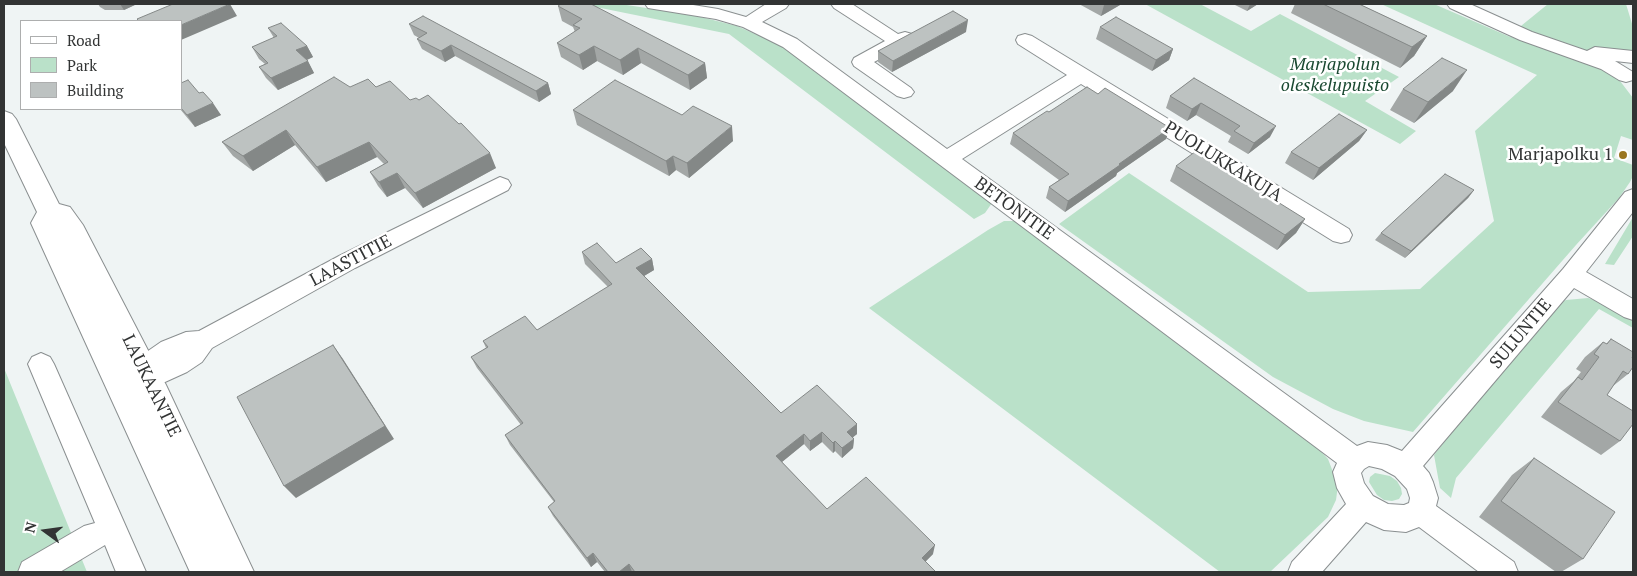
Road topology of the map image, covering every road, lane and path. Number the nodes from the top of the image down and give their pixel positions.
1 (654, 4) edge
2 (840, 4) edge
3 (1456, 4) edge
4 (774, 5) edge
5 (749, 23) junction
6 (921, 30) edge
7 (1025, 40) dead end
8 (898, 42) junction
9 (1558, 47) junction
10 (1633, 57) edge
11 (1080, 74) junction
12 (1631, 80) edge
13 (904, 92) dead end
14 (4, 119) edge
15 (946, 158) junction
16 (500, 185) dead end
17 (1633, 198) edge
18 (1341, 235) dead end
19 (1571, 275) junction
20 (1633, 310) edge
21 (41, 364) dead end
22 (133, 380) junction
23 (1354, 460) junction
24 (1405, 467) junction
25 (1363, 504) junction
26 (1420, 511) junction
27 (94, 536) dead end
28 (33, 572) edge
29 (131, 572) edge
30 (208, 572) edge
31 (237, 572) edge
32 (1303, 572) edge
33 (1503, 572) edge

1 - 5 street, BETONITIE
2 - 8 street
3 - 9 street
4 - 5 street
5 - 15 street, BETONITIE
6 - 8 street
7 - 11 street, PUOLUKKAKUJA
8 - 13 street
9 - 10 street
9 - 12 street
10 - 12 street
11 - 15 street
11 - 18 street, PUOLUKKAKUJA
14 - 22 main road, LAUKAANTIE
15 - 23 street, BETONITIE
16 - 22 street, LAASTITIE
17 - 19 street, SULUNTIE
19 - 20 street
19 - 24 street, SULUNTIE
21 - 29 street
22 - 30 main road, LAUKAANTIE
22 - 31 main road, LAUKAANTIE
23 - 24 street
23 - 25 street
24 - 26 street
25 - 26 street
25 - 32 street
26 - 33 street
27 - 28 street

